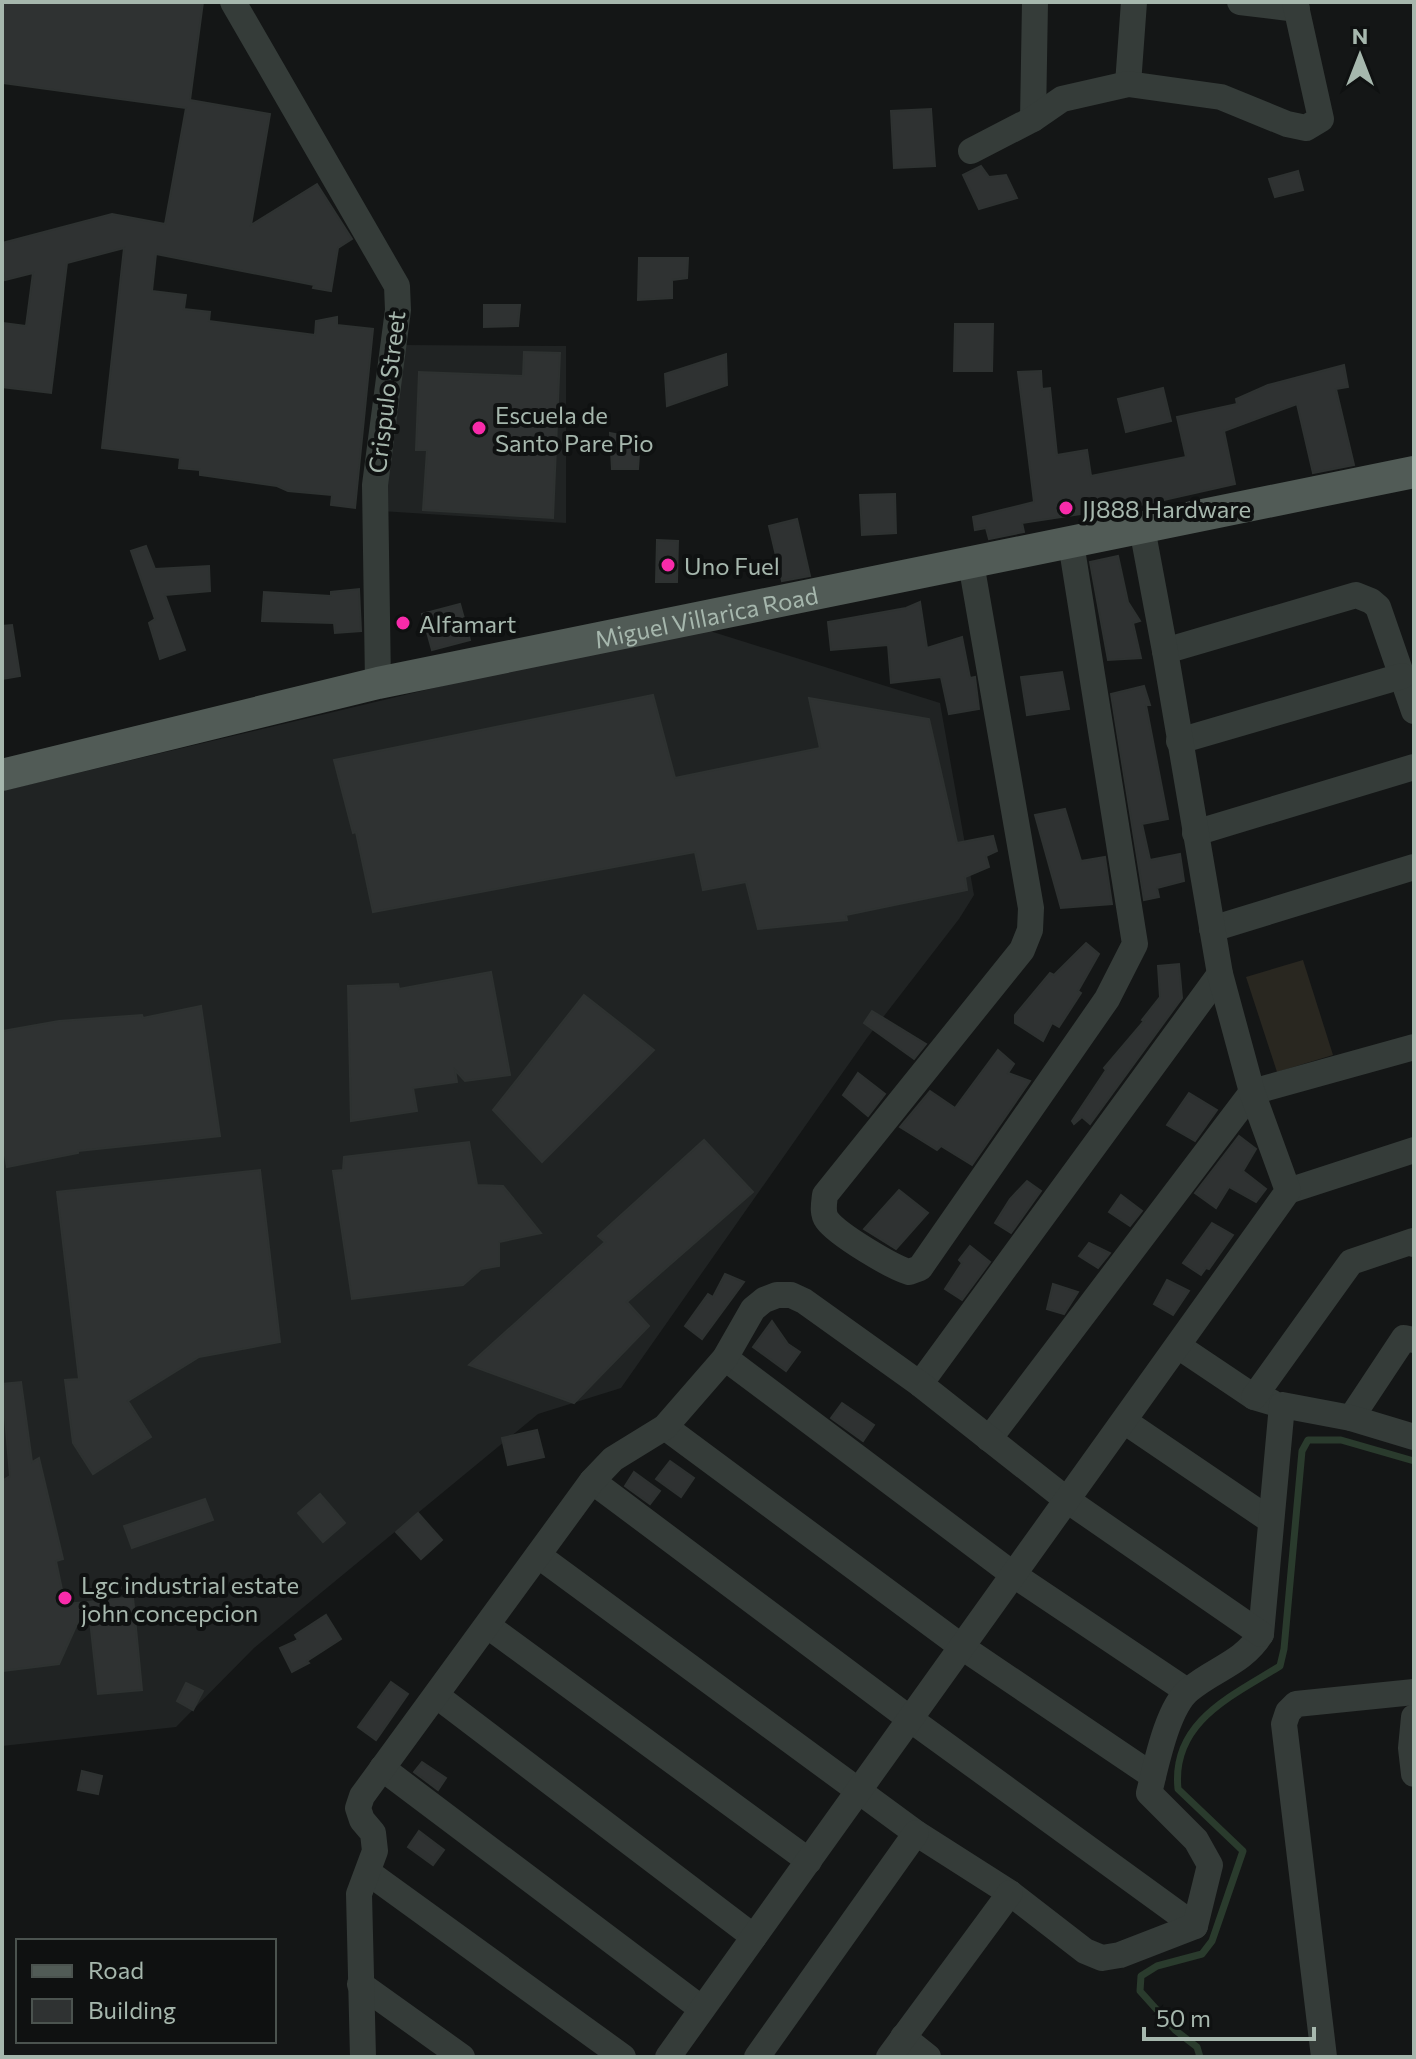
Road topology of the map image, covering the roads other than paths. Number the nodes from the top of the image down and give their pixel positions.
1 (233, 2) edge
2 (1035, 2) edge
3 (1134, 2) edge
4 (1240, 2) edge
5 (1296, 5) edge
6 (1128, 84) junction
7 (1033, 119) junction
8 (971, 151) dead end
9 (1412, 479) edge
10 (1142, 528) junction
11 (1071, 543) junction
12 (971, 563) junction
13 (1165, 651) junction
14 (1402, 676) junction
15 (378, 683) junction
16 (1414, 711) edge
17 (1179, 741) junction
18 (1414, 767) edge
19 (2, 775) edge
20 (1195, 833) junction
21 (1414, 867) edge
22 (1212, 929) junction
23 (1220, 974) junction
24 (1414, 1047) edge
25 (1252, 1092) junction
26 (1414, 1150) edge
27 (1288, 1191) junction
28 (1414, 1242) edge
29 (1414, 1340) edge
30 (1178, 1346) junction
31 (725, 1358) junction
32 (920, 1384) junction
33 (1254, 1397) junction
34 (1282, 1405) junction
35 (1351, 1418) junction
36 (1124, 1421) junction
37 (665, 1427) junction
38 (1414, 1437) edge
39 (989, 1439) junction
40 (592, 1481) junction
41 (1067, 1500) junction
42 (1270, 1520) junction
43 (539, 1556) junction
44 (1014, 1575) junction
45 (488, 1626) junction
46 (1261, 1634) junction
47 (962, 1647) junction
48 (1187, 1691) junction
49 (1414, 1692) edge
50 (437, 1696) junction
51 (1414, 1717) edge
52 (910, 1719) junction
53 (382, 1768) junction
54 (1414, 1774) edge
55 (1153, 1776) junction
56 (860, 1789) junction
57 (916, 1833) junction
58 (809, 1861) junction
59 (369, 1873) junction
60 (1010, 1893) junction
61 (1195, 1926) junction
62 (754, 1937) junction
63 (360, 1984) junction
64 (702, 2009) junction
65 (896, 2047) edge
66 (363, 2057) edge
67 (462, 2057) edge
68 (623, 2057) edge
69 (668, 2057) edge
70 (757, 2057) edge
71 (928, 2057) edge
72 (1324, 2057) edge

1 - 15 street, Crispulo Street
2 - 7 street
3 - 6 street
4 - 5 street
5 - 6 street
6 - 7 street
7 - 8 street
9 - 10 main road, Miguel Villarica Road
10 - 11 main road, Miguel Villarica Road
10 - 13 street
11 - 12 main road, Miguel Villarica Road
11 - 12 street
12 - 15 main road, Miguel Villarica Road
13 - 14 street
13 - 17 street
14 - 16 street
14 - 17 street
15 - 19 main road, Miguel Villarica Road
17 - 20 street
18 - 20 street
20 - 22 street
21 - 22 street
22 - 23 street
23 - 25 street
23 - 32 street
24 - 25 street
25 - 27 street
25 - 39 street
26 - 27 street
27 - 30 street
28 - 33 street
29 - 35 street
30 - 33 street
30 - 36 street
31 - 32 street
31 - 37 street
31 - 44 street
32 - 39 street
33 - 34 street
34 - 35 street
34 - 42 street
35 - 38 street
36 - 41 street
36 - 42 street
37 - 40 street
37 - 47 street
39 - 41 street
40 - 43 street
40 - 52 street
41 - 44 street
41 - 46 street
42 - 46 street
43 - 45 street
43 - 56 street
44 - 47 street
44 - 48 street
45 - 50 street
45 - 58 street
46 - 48 street
47 - 52 street
47 - 55 street
48 - 55 street
49 - 72 street
50 - 53 street
50 - 62 street
51 - 54 street
52 - 56 street
52 - 61 street
53 - 59 street
53 - 64 street
55 - 61 street
56 - 57 street
56 - 58 street
57 - 60 street
57 - 70 street
58 - 62 street
59 - 63 street
59 - 68 street
60 - 61 street
60 - 65 street
62 - 64 street
63 - 66 street
63 - 67 street
64 - 69 street
65 - 71 street

